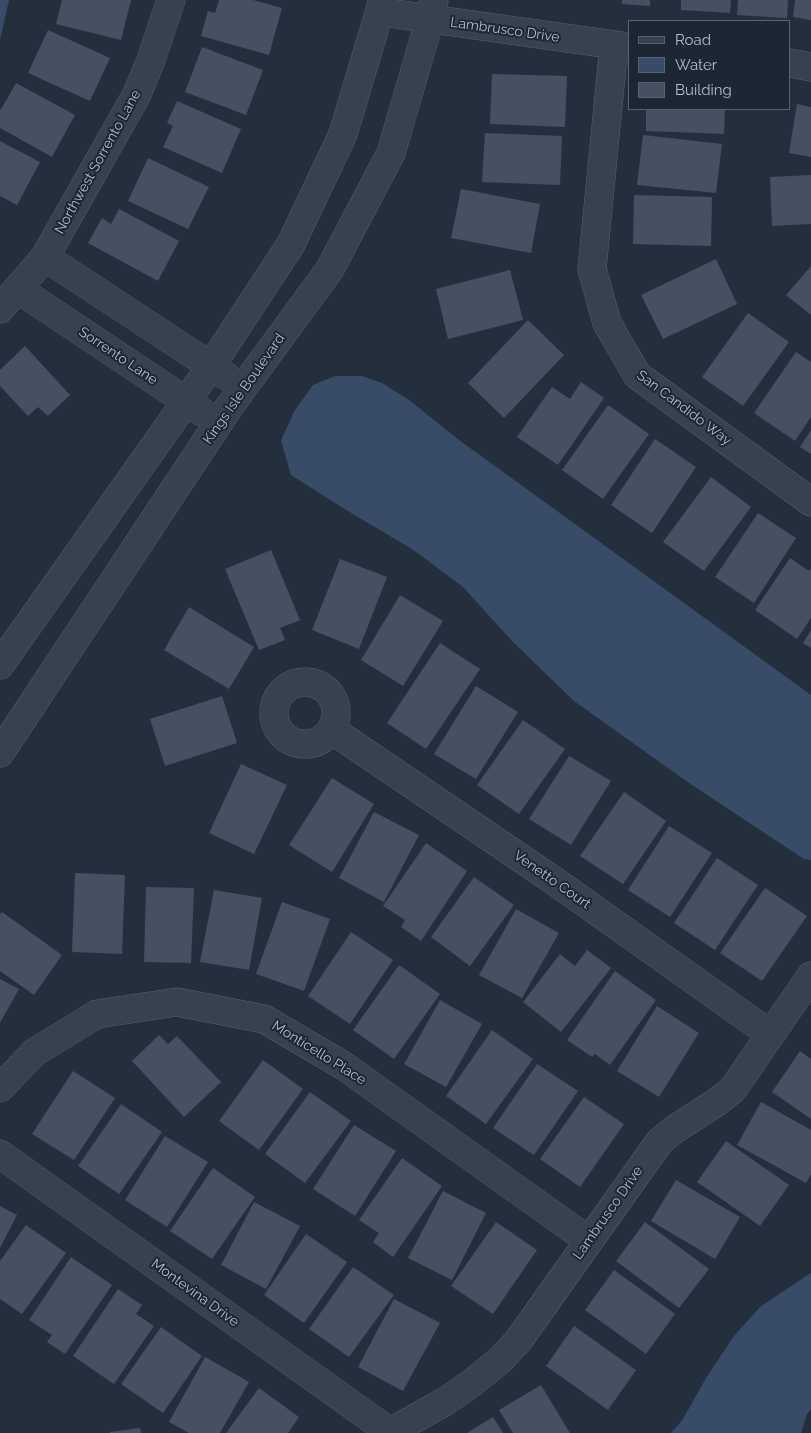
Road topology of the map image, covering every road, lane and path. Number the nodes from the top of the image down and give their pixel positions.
1 (171, 0) edge
2 (382, 6) edge
3 (432, 10) edge
4 (622, 46) edge
5 (791, 63) edge
6 (811, 67) edge
7 (46, 257) junction
8 (18, 289) junction
9 (0, 310) edge
10 (211, 366) junction
11 (244, 388) junction
12 (187, 401) junction
13 (219, 423) junction
14 (811, 502) edge
15 (0, 665) edge
16 (332, 730) dead end
17 (0, 754) edge
18 (811, 976) edge
19 (770, 1034) junction
20 (0, 1088) edge
21 (0, 1154) edge
22 (588, 1240) junction
23 (390, 1433) edge

1 - 7 street, Northwest Sorrento Lane
2 - 3 street, Lambrusco Drive
2 - 10 street
3 - 4 street, Lambrusco Drive
3 - 11 street, Kings Isle Boulevard
4 - 14 street, San Candido Way
5 - 6 street
7 - 8 street, Northwest Sorrento Lane
7 - 10 street
8 - 9 street, Northwest Sorrento Lane
8 - 12 street, Sorrento Lane
10 - 11 street
10 - 12 street
11 - 13 street, Kings Isle Boulevard
12 - 13 street, Sorrento Lane
12 - 15 street
13 - 17 street, Kings Isle Boulevard
16 - 19 street, Venetto Court
18 - 19 street, Lambrusco Drive
19 - 22 street, Lambrusco Drive
20 - 22 street, Monticello Place
21 - 23 street, Montevina Drive
22 - 23 street, Lambrusco Drive

